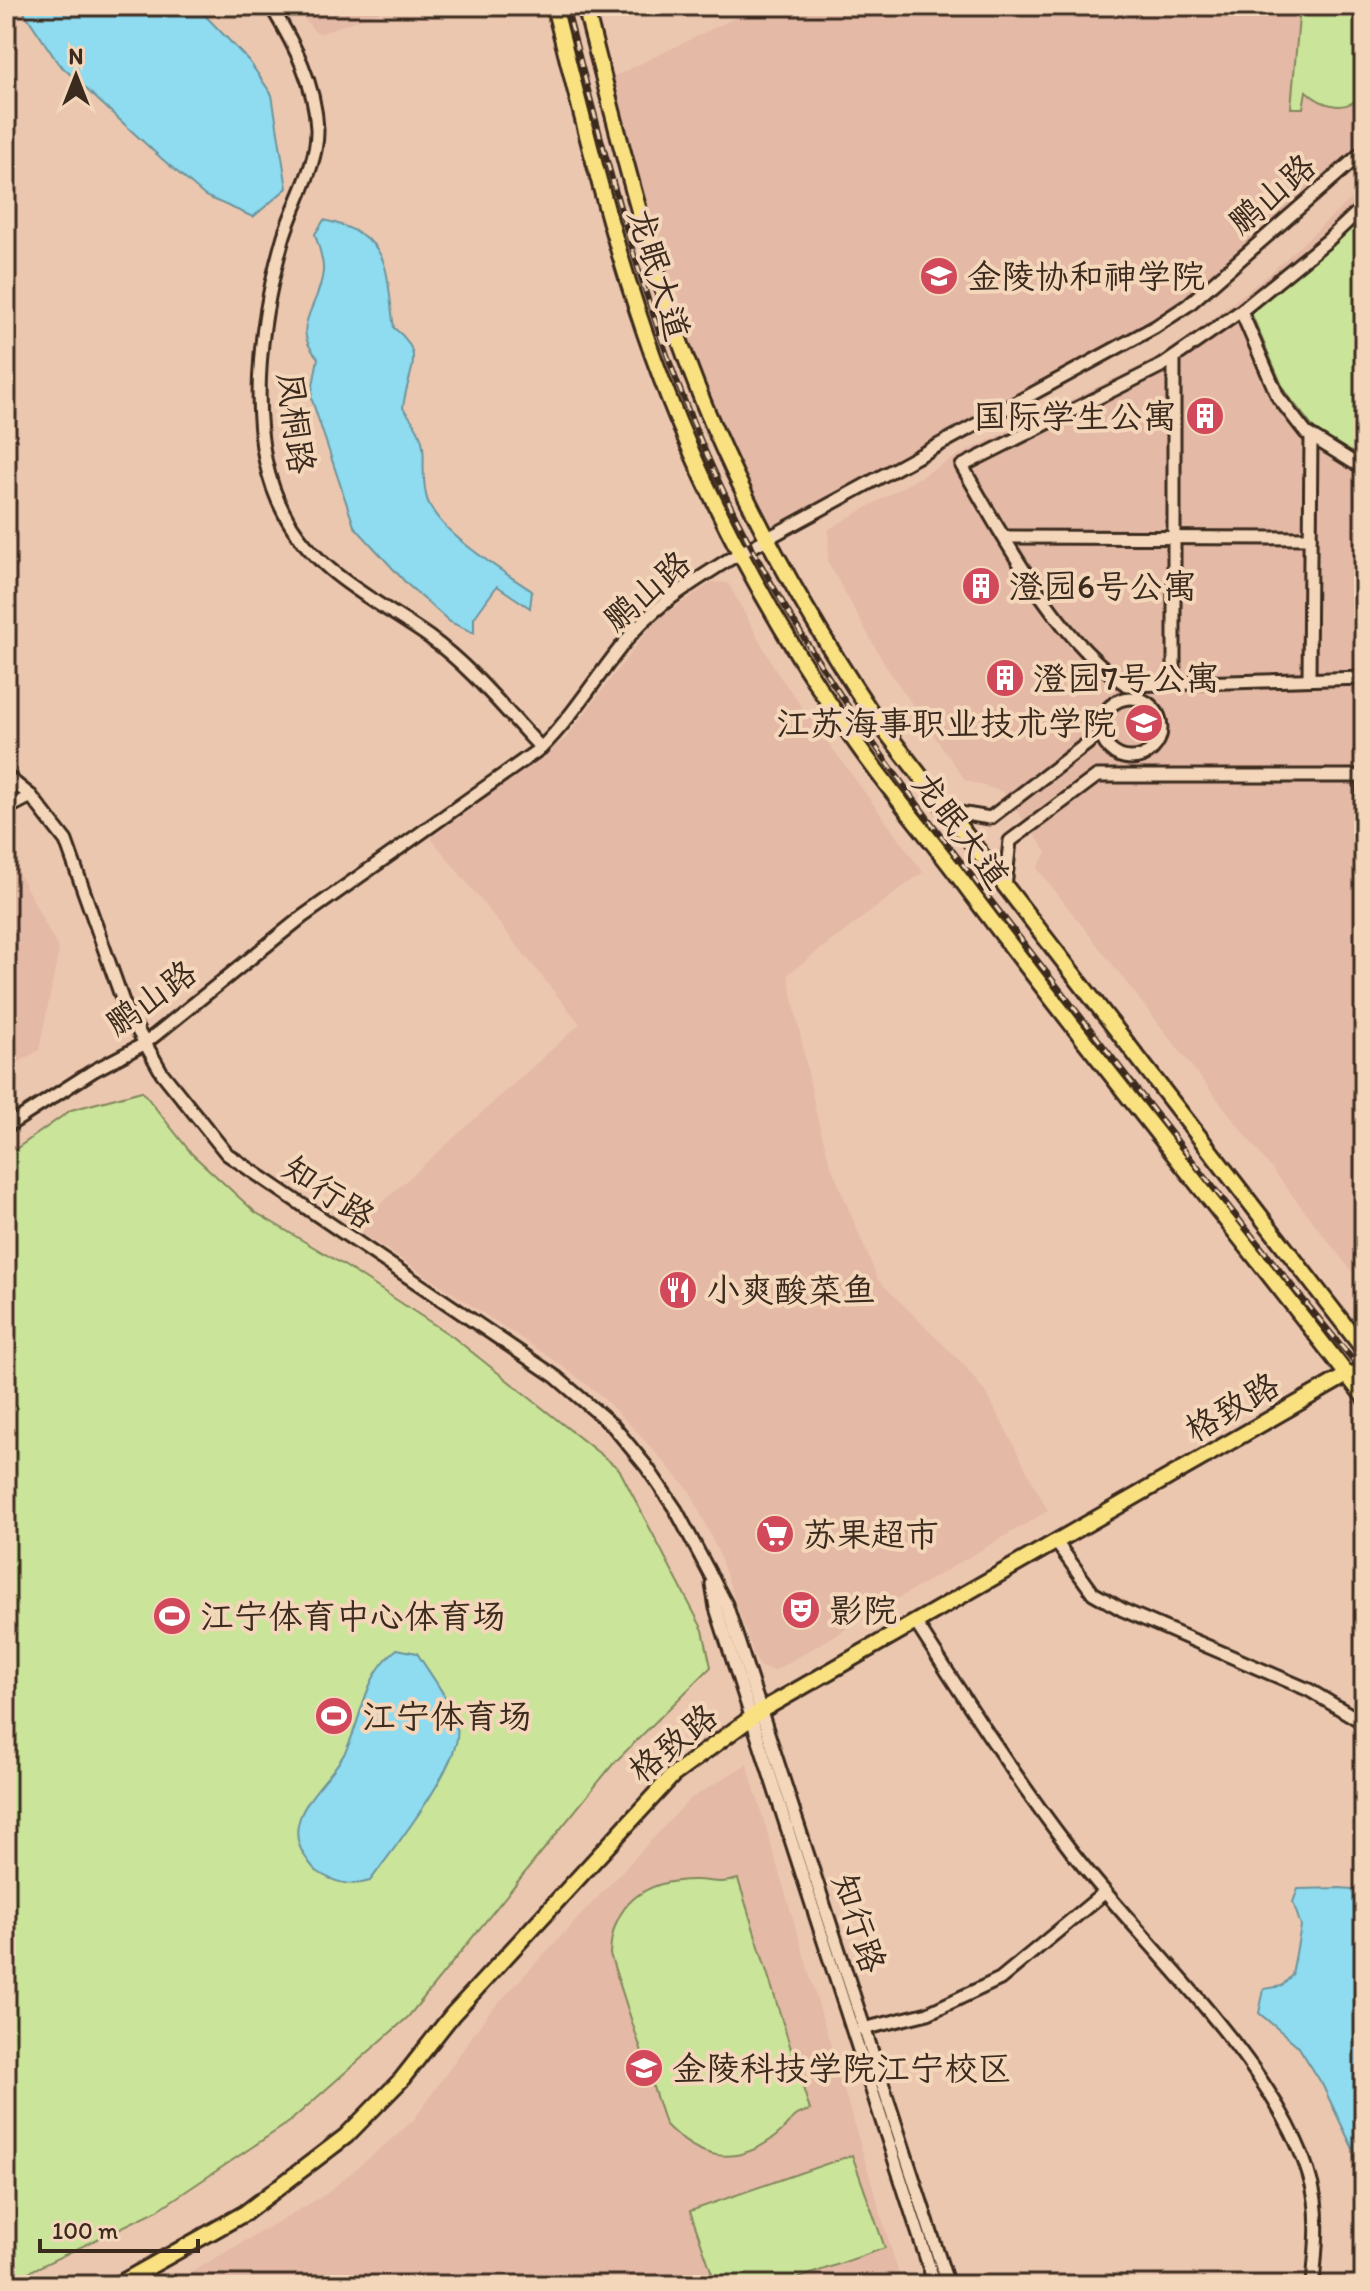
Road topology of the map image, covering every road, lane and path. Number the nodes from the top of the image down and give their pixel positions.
1 (271, 6) edge
2 (554, 6) edge
3 (585, 6) edge
4 (1364, 151) edge
5 (1364, 206) edge
6 (1241, 311) junction
7 (1174, 358) junction
8 (1311, 437) junction
9 (1364, 469) edge
10 (1004, 537) junction
11 (1174, 537) junction
12 (1310, 538) junction
13 (769, 539) junction
14 (741, 554) junction
15 (1364, 678) edge
16 (1309, 679) junction
17 (1174, 683) junction
18 (1127, 685) junction
19 (1126, 698) junction
20 (1101, 733) junction
21 (541, 748) junction
22 (1131, 759) junction
23 (6, 776) edge
24 (1131, 776) junction
25 (1364, 776) edge
26 (31, 796) junction
27 (6, 809) edge
28 (947, 811) junction
29 (1364, 822) edge
30 (1005, 887) junction
31 (144, 1044) junction
32 (6, 1127) edge
33 (1364, 1350) edge
34 (1364, 1371) edge
35 (1347, 1375) junction
36 (1364, 1397) edge
37 (1056, 1542) junction
38 (916, 1623) junction
39 (757, 1714) junction
40 (1364, 1723) edge
41 (1104, 1893) junction
42 (863, 2029) junction
43 (117, 2285) edge
44 (935, 2285) edge
45 (948, 2285) edge
46 (1313, 2285) edge

1 - 21 street, 凤桐路
2 - 14 main road, 龙眠大道
3 - 13 main road, 龙眠大道
4 - 13 street, 鹏山路
5 - 6 street
6 - 7 street
6 - 8 street
7 - 10 street
7 - 11 street
8 - 9 street
8 - 12 street
10 - 11 street
10 - 18 street
11 - 12 street
11 - 17 street
12 - 16 street
13 - 14 street, 鹏山路
13 - 28 main road, 龙眠大道
14 - 21 street, 鹏山路
14 - 35 main road, 龙眠大道
15 - 16 street
16 - 17 street
17 - 18 street
18 - 19 street
19 - 20 street
19 - 22 street
20 - 22 street
20 - 28 street
21 - 31 street, 鹏山路
22 - 24 street
23 - 26 street, 知行路
24 - 25 street
24 - 30 street
25 - 29 street
26 - 27 street
26 - 31 street, 知行路
28 - 30 main road, 龙眠大道
30 - 33 main road, 龙眠大道
31 - 32 street, 鹏山路
31 - 39 street, 知行路
34 - 35 main road, 格致路
35 - 36 main road, 龙眠大道
35 - 37 main road, 格致路
37 - 38 main road, 格致路
37 - 40 street
38 - 39 main road, 格致路
38 - 41 street
39 - 42 street, 知行路
39 - 43 main road, 格致路
39 - 44 street, 知行路
41 - 42 street
41 - 46 street
42 - 45 street, 知行路

